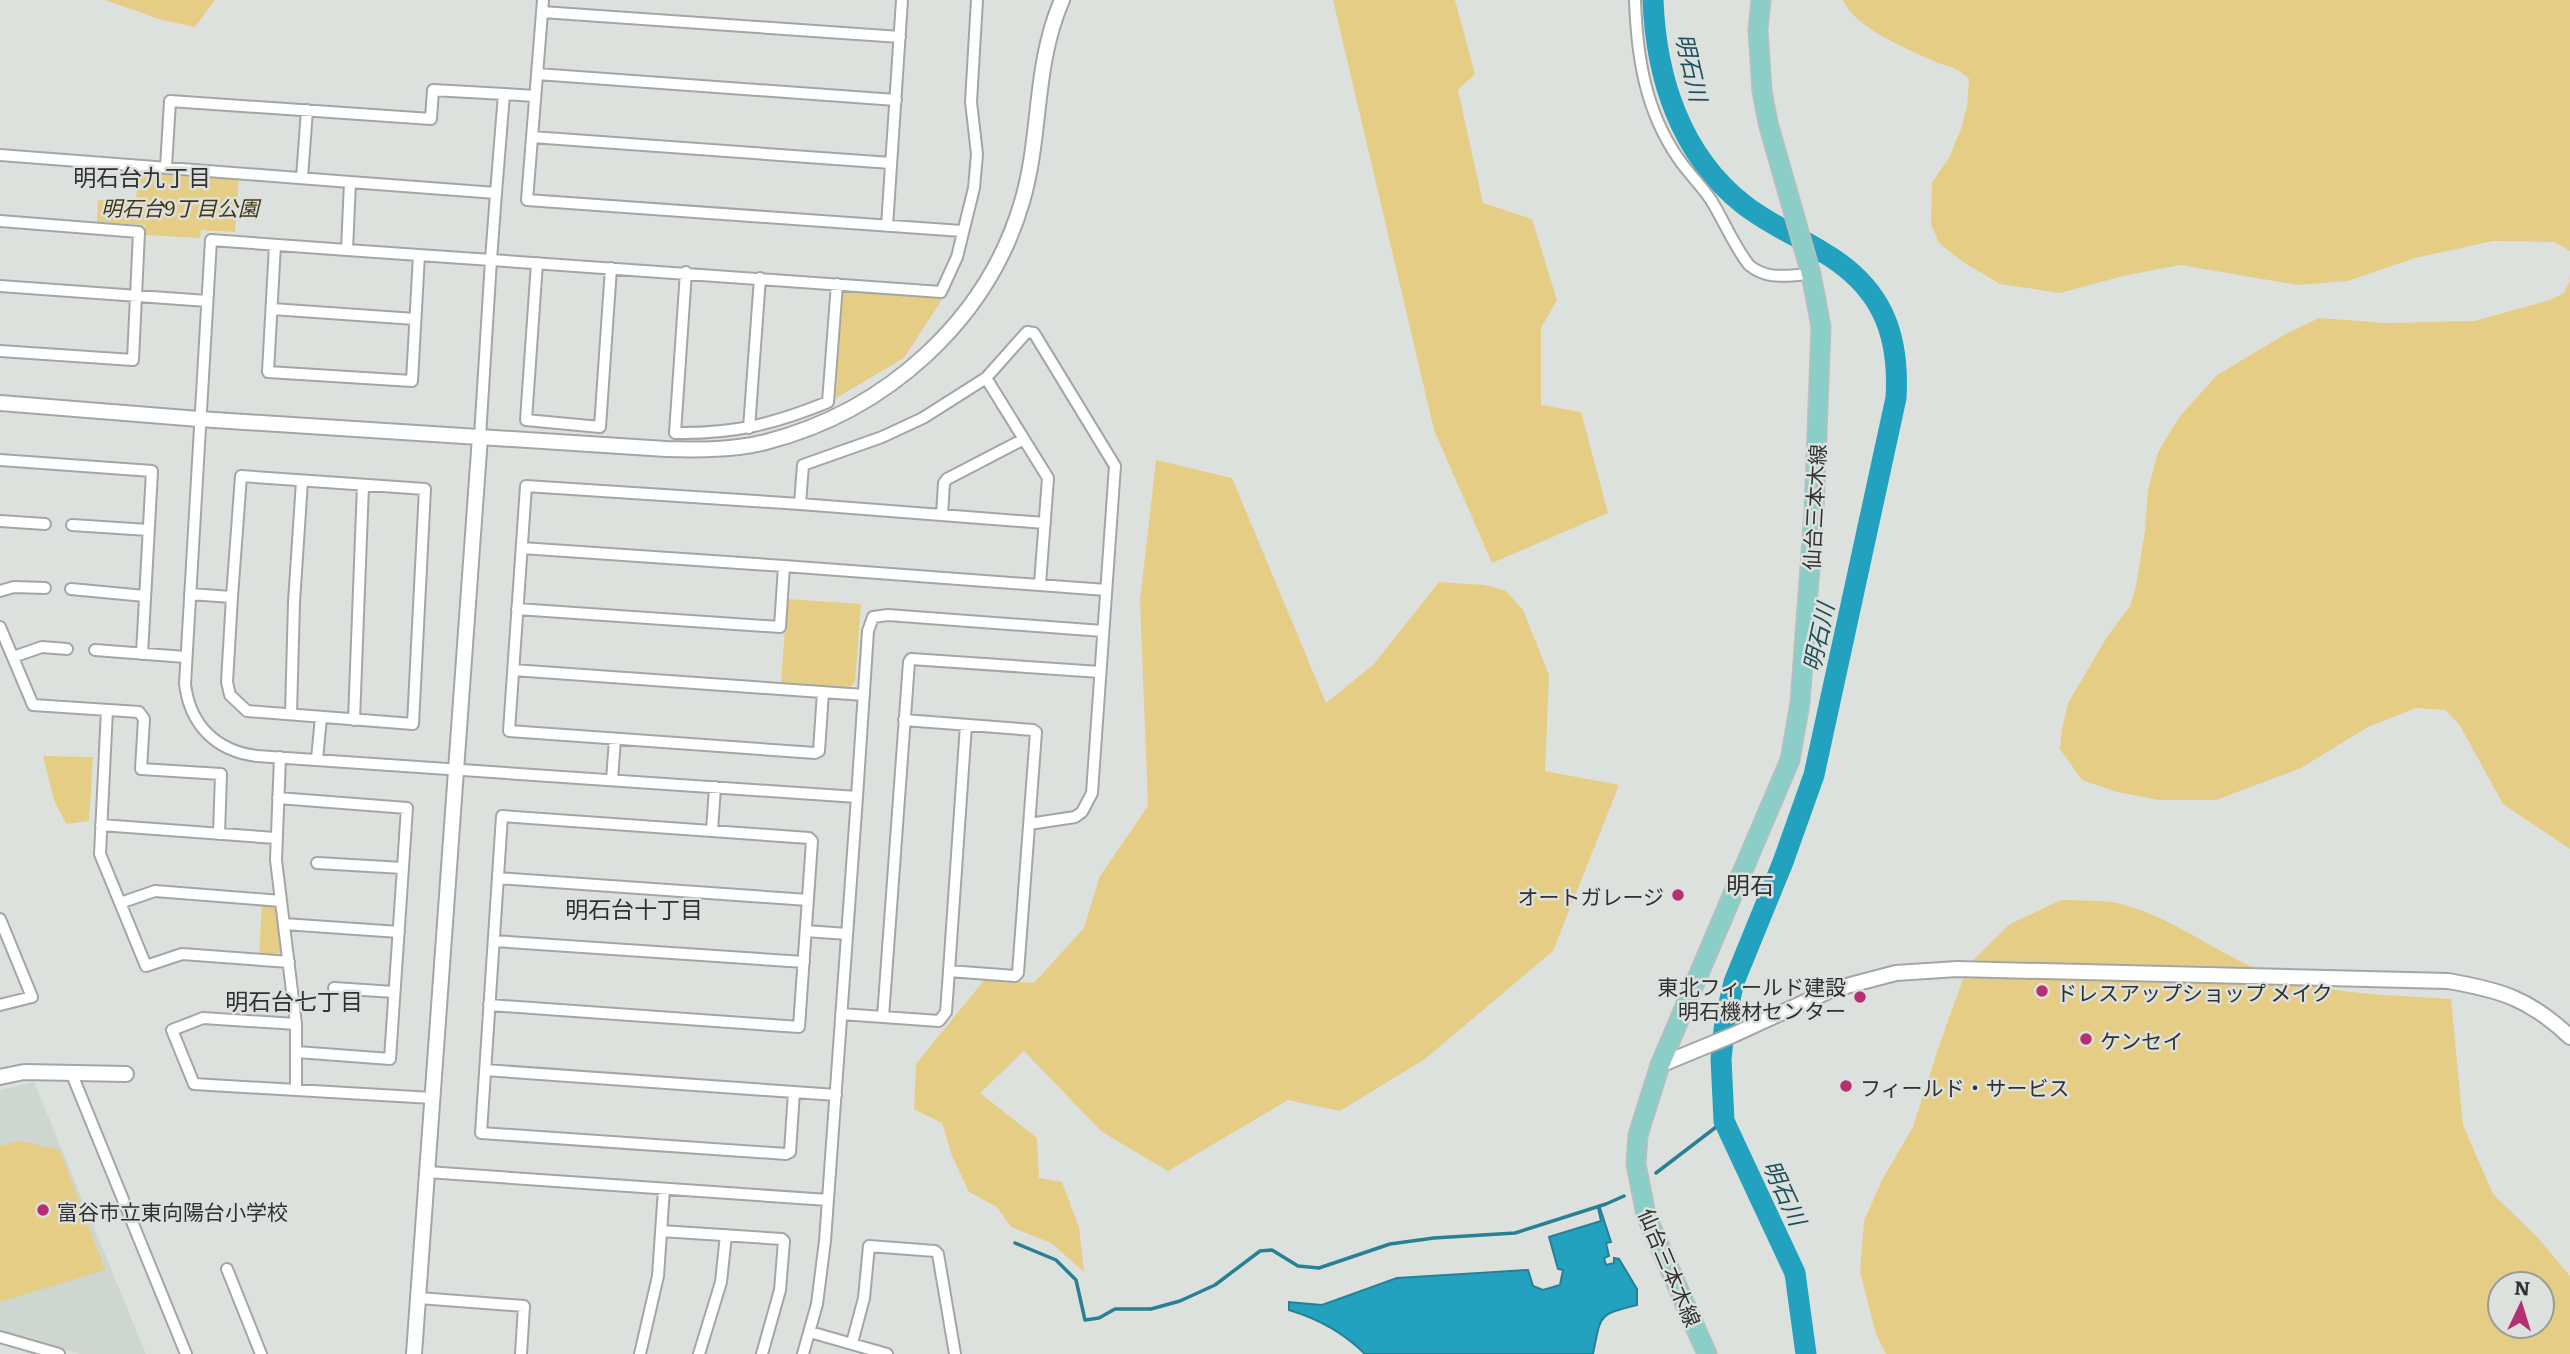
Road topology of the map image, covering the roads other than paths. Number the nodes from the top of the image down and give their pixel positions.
1 (543, 0) edge
2 (902, 0) edge
3 (977, 0) edge
4 (1062, 0) edge
5 (1635, 0) edge
6 (1760, 0) edge
7 (542, 12) junction
8 (900, 37) junction
9 (537, 74) junction
10 (504, 94) junction
11 (535, 96) junction
12 (896, 100) junction
13 (307, 110) junction
14 (532, 137) junction
15 (0, 155) edge
16 (891, 163) junction
17 (166, 167) junction
18 (302, 178) junction
19 (350, 182) junction
20 (496, 193) junction
21 (0, 221) edge
22 (887, 226) junction
23 (962, 231) junction
24 (275, 244) junction
25 (347, 250) junction
26 (419, 255) junction
27 (491, 260) junction
28 (537, 263) junction
29 (1809, 267) junction
30 (611, 268) junction
31 (686, 272) junction
32 (760, 278) junction
33 (837, 284) junction
34 (0, 286) edge
35 (136, 296) junction
36 (208, 301) junction
37 (272, 309) junction
38 (415, 319) junction
39 (0, 351) edge
40 (986, 379) junction
41 (0, 402) edge
42 (199, 419) junction
43 (749, 428) junction
44 (480, 437) junction
45 (1024, 439) junction
46 (0, 460) edge
47 (302, 481) junction
48 (363, 485) junction
49 (800, 504) junction
50 (942, 515) junction
51 (0, 521) edge
52 (1045, 523) junction
53 (45, 524) dead end
54 (72, 525) dead end
55 (148, 530) junction
56 (522, 548) junction
57 (784, 566) junction
58 (1040, 584) junction
59 (45, 589) dead end
60 (71, 589) dead end
61 (1106, 590) junction
62 (0, 592) edge
63 (190, 594) junction
64 (145, 596) junction
65 (232, 597) junction
66 (517, 609) junction
67 (0, 627) edge
68 (1103, 631) junction
69 (67, 649) dead end
70 (95, 650) dead end
71 (142, 654) junction
72 (13, 657) junction
73 (185, 657) junction
74 (513, 670) junction
75 (1100, 672) junction
76 (823, 692) junction
77 (864, 695) junction
78 (107, 710) junction
79 (291, 714) junction
80 (321, 717) junction
81 (354, 720) junction
82 (904, 720) junction
83 (966, 725) junction
84 (615, 739) junction
85 (280, 757) junction
86 (317, 759) junction
87 (456, 769) junction
88 (612, 780) junction
89 (715, 787) junction
90 (857, 797) junction
91 (278, 798) junction
92 (1029, 824) junction
93 (102, 825) junction
94 (712, 831) junction
95 (219, 834) junction
96 (275, 838) junction
97 (317, 863) dead end
98 (403, 868) junction
99 (498, 878) junction
100 (808, 900) junction
101 (281, 901) junction
102 (120, 903) junction
103 (0, 919) edge
104 (284, 923) junction
105 (806, 931) junction
106 (399, 932) junction
107 (847, 934) junction
108 (4, 938) edge
109 (494, 941) junction
110 (289, 962) junction
111 (804, 962) junction
112 (949, 971) junction
113 (334, 988) dead end
114 (394, 992) junction
115 (0, 1005) edge
116 (489, 1005) junction
117 (841, 1014) junction
118 (883, 1017) junction
119 (296, 1024) junction
120 (2570, 1037) edge
121 (297, 1052) junction
122 (1660, 1065) junction
123 (485, 1070) junction
124 (71, 1072) junction
125 (126, 1074) dead end
126 (0, 1077) edge
127 (296, 1090) junction
128 (794, 1092) junction
129 (836, 1094) junction
130 (432, 1098) junction
131 (427, 1172) junction
132 (664, 1189) junction
133 (828, 1200) junction
134 (661, 1230) junction
135 (726, 1235) junction
136 (226, 1269) dead end
137 (419, 1298) junction
138 (810, 1332) junction
139 (0, 1337) edge
140 (852, 1343) junction
141 (28, 1350) edge
142 (60, 1354) edge
143 (186, 1354) edge
144 (261, 1354) edge
145 (414, 1354) edge
146 (521, 1354) edge
147 (640, 1354) edge
148 (699, 1354) edge
149 (762, 1354) edge
150 (803, 1354) edge
151 (887, 1354) edge
152 (955, 1354) edge
153 (1707, 1354) edge

1 - 7 street
2 - 8 street
3 - 23 street
4 - 44 street
5 - 29 street
6 - 29 main road, 仙台三本木線
7 - 8 street
7 - 9 street
8 - 12 street
9 - 11 street
9 - 12 street
10 - 11 street
10 - 13 street
10 - 20 street
11 - 14 street
12 - 16 street
13 - 17 street
13 - 18 street
14 - 16 street
14 - 22 street
15 - 17 street
16 - 22 street
17 - 18 street
18 - 19 street
19 - 20 street
19 - 25 street
20 - 27 street
21 - 35 street
22 - 23 street
23 - 33 street
24 - 25 street
24 - 36 street
24 - 37 street
25 - 26 street
26 - 27 street
26 - 38 street
27 - 28 street
27 - 44 street
28 - 30 street
28 - 30 street
29 - 122 main road, 仙台三本木線
30 - 31 street
31 - 32 street
31 - 43 street
32 - 33 street
32 - 43 street
33 - 43 street
34 - 35 street
35 - 36 street
35 - 39 street
36 - 42 street
37 - 38 street
37 - 38 street
40 - 45 street
40 - 49 street
40 - 61 street
41 - 42 street
42 - 44 street
42 - 63 street
44 - 87 street
45 - 50 street
45 - 52 street
46 - 55 street
47 - 48 street
47 - 65 street
47 - 79 street
48 - 81 street
48 - 81 street
49 - 50 street
49 - 56 street
50 - 52 street
51 - 53 street
52 - 58 street
54 - 55 street
55 - 64 street
56 - 57 street
56 - 66 street
57 - 58 street
57 - 66 street
58 - 61 street
59 - 62 street
60 - 64 street
61 - 68 street
63 - 65 street
63 - 73 street
64 - 71 street
65 - 79 street
66 - 74 street
67 - 72 street
68 - 75 street
68 - 77 street
69 - 72 street
70 - 71 street
71 - 73 street
72 - 78 street
73 - 85 street
74 - 76 street
74 - 84 street
75 - 82 street
75 - 92 street
76 - 77 street
76 - 84 street
77 - 90 street
78 - 93 street
78 - 95 street
79 - 80 street
80 - 81 street
80 - 86 street
82 - 83 street
82 - 118 street
83 - 92 street
83 - 112 street
84 - 88 street
85 - 86 street
85 - 91 street
86 - 87 street
87 - 88 street
87 - 130 street
88 - 89 street
89 - 90 street
89 - 94 street
90 - 107 street
91 - 96 street
91 - 98 street
92 - 112 street
93 - 95 street
93 - 102 street
94 - 99 street
94 - 100 street
95 - 96 street
96 - 101 street
97 - 98 street
98 - 106 street
99 - 100 street
99 - 109 street
100 - 105 street
101 - 102 street
101 - 104 street
102 - 110 street
103 - 108 street
104 - 106 street
104 - 110 street
105 - 107 street
105 - 111 street
106 - 114 street
107 - 117 street
108 - 115 street
109 - 111 street
109 - 116 street
110 - 119 street
111 - 116 street
112 - 118 street
113 - 114 street
114 - 121 street
116 - 123 street
117 - 118 street
117 - 129 street
119 - 121 street
119 - 127 street
120 - 122 street
121 - 127 street
122 - 153 main road, 仙台三本木線
123 - 128 street
123 - 128 street
124 - 125 street
124 - 126 street
124 - 143 street
127 - 130 street
128 - 129 street
129 - 133 street
130 - 131 street
131 - 132 street
131 - 137 street
132 - 133 street
132 - 134 street
133 - 138 street
134 - 135 street
134 - 147 street
135 - 148 street
135 - 149 street
136 - 144 street
137 - 145 street
137 - 146 street
138 - 140 street
138 - 150 street
139 - 141 street
140 - 151 street
140 - 152 street
141 - 142 street

